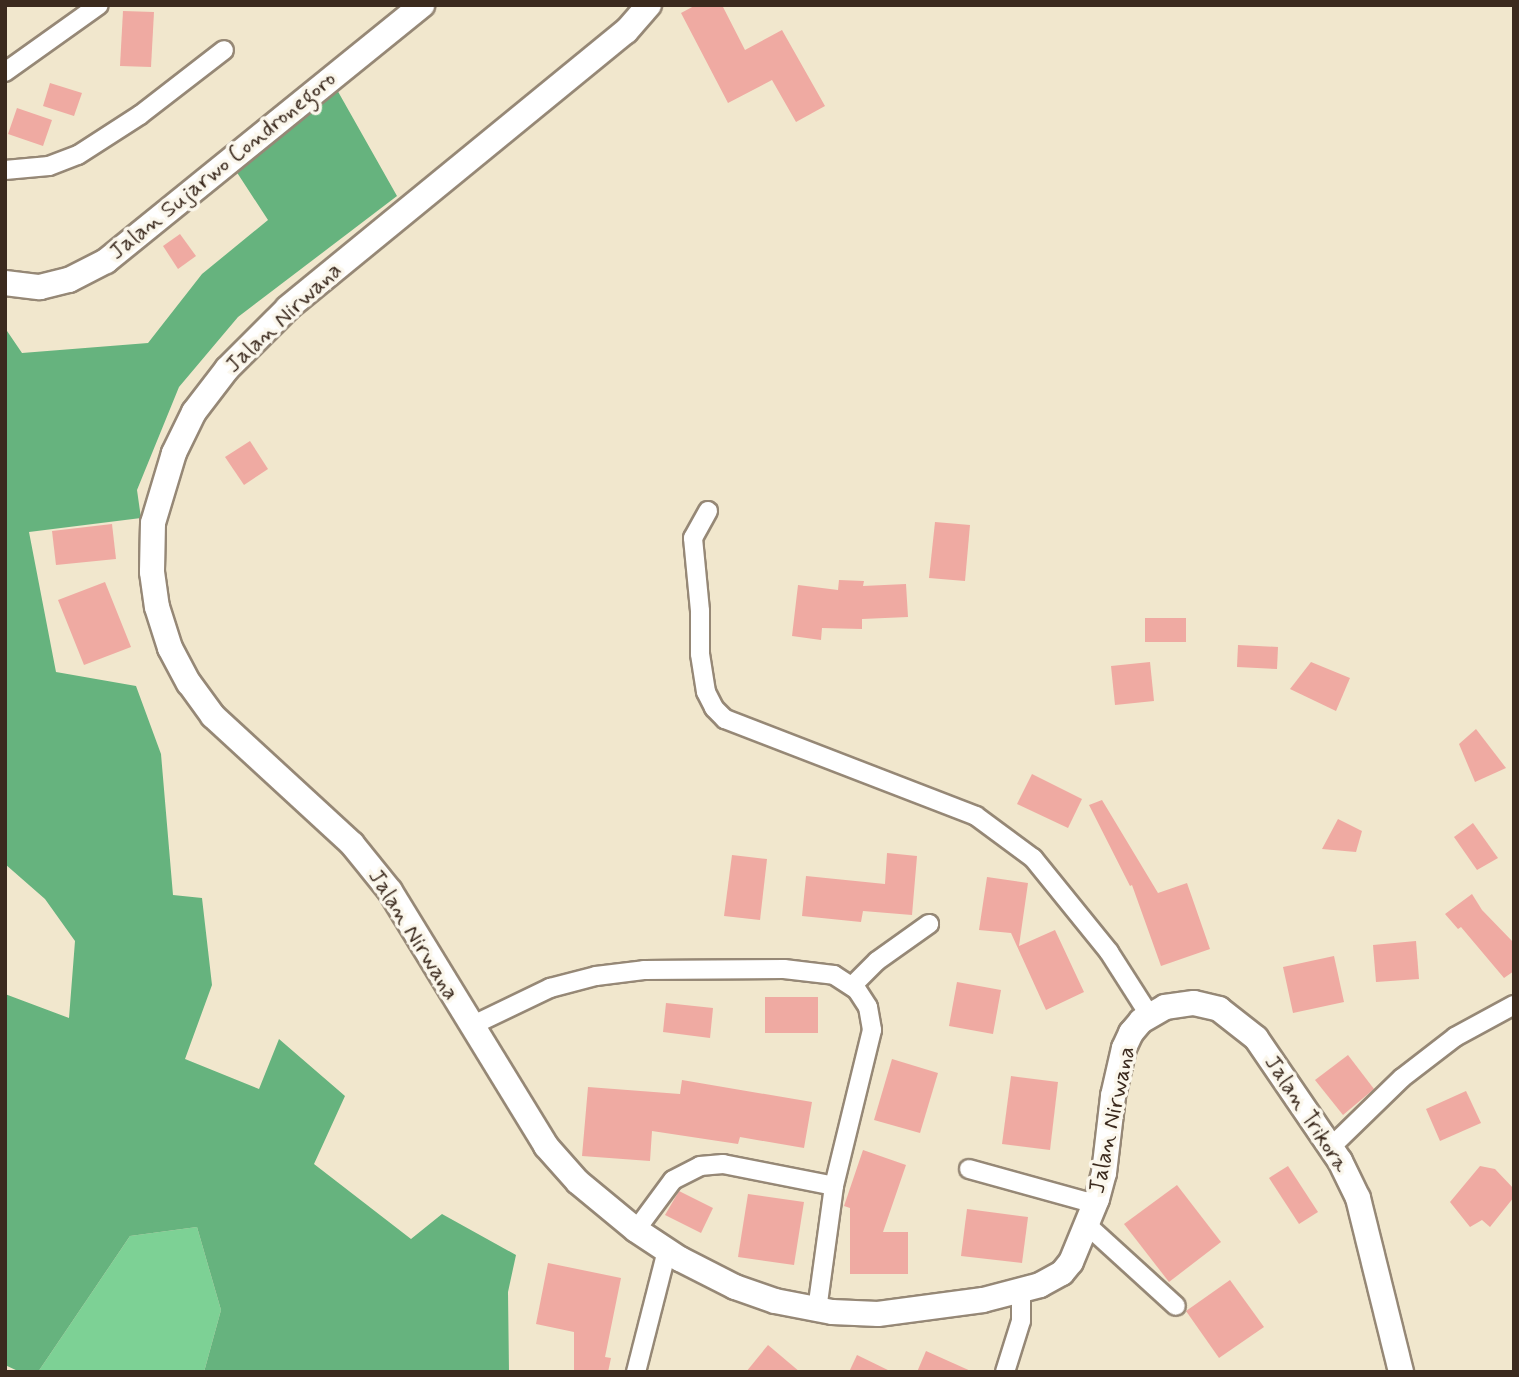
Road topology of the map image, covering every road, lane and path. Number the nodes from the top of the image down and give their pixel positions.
1 (99, 5) edge
2 (422, 5) edge
3 (649, 5) edge
4 (224, 50) dead end
5 (5, 72) edge
6 (5, 170) edge
7 (5, 283) edge
8 (708, 511) dead end
9 (929, 925) dead end
10 (852, 986) junction
11 (1514, 1005) edge
12 (1157, 1011) junction
13 (471, 1027) junction
14 (1331, 1147) junction
15 (969, 1169) dead end
16 (834, 1186) junction
17 (1091, 1214) junction
18 (636, 1230) junction
19 (667, 1250) junction
20 (1021, 1289) junction
21 (1176, 1306) dead end
22 (817, 1310) junction
23 (636, 1372) edge
24 (1005, 1372) edge
25 (1401, 1372) edge

1 - 5 street
2 - 7 street, Jalan Sujarwo Condronegoro
3 - 13 street, Jalan Nirwana
4 - 6 street
8 - 12 street
9 - 10 street
10 - 13 street
10 - 16 street
11 - 14 street
12 - 14 street, Jalan Trikora
12 - 17 street, Jalan Nirwana
13 - 18 street, Jalan Nirwana
14 - 25 street, Jalan Trikora
15 - 17 street
16 - 18 street
16 - 22 street
17 - 20 street, Jalan Nirwana
17 - 21 street
18 - 19 street, Jalan Nirwana
19 - 22 street, Jalan Nirwana
19 - 23 street
20 - 22 street, Jalan Nirwana
20 - 24 street

